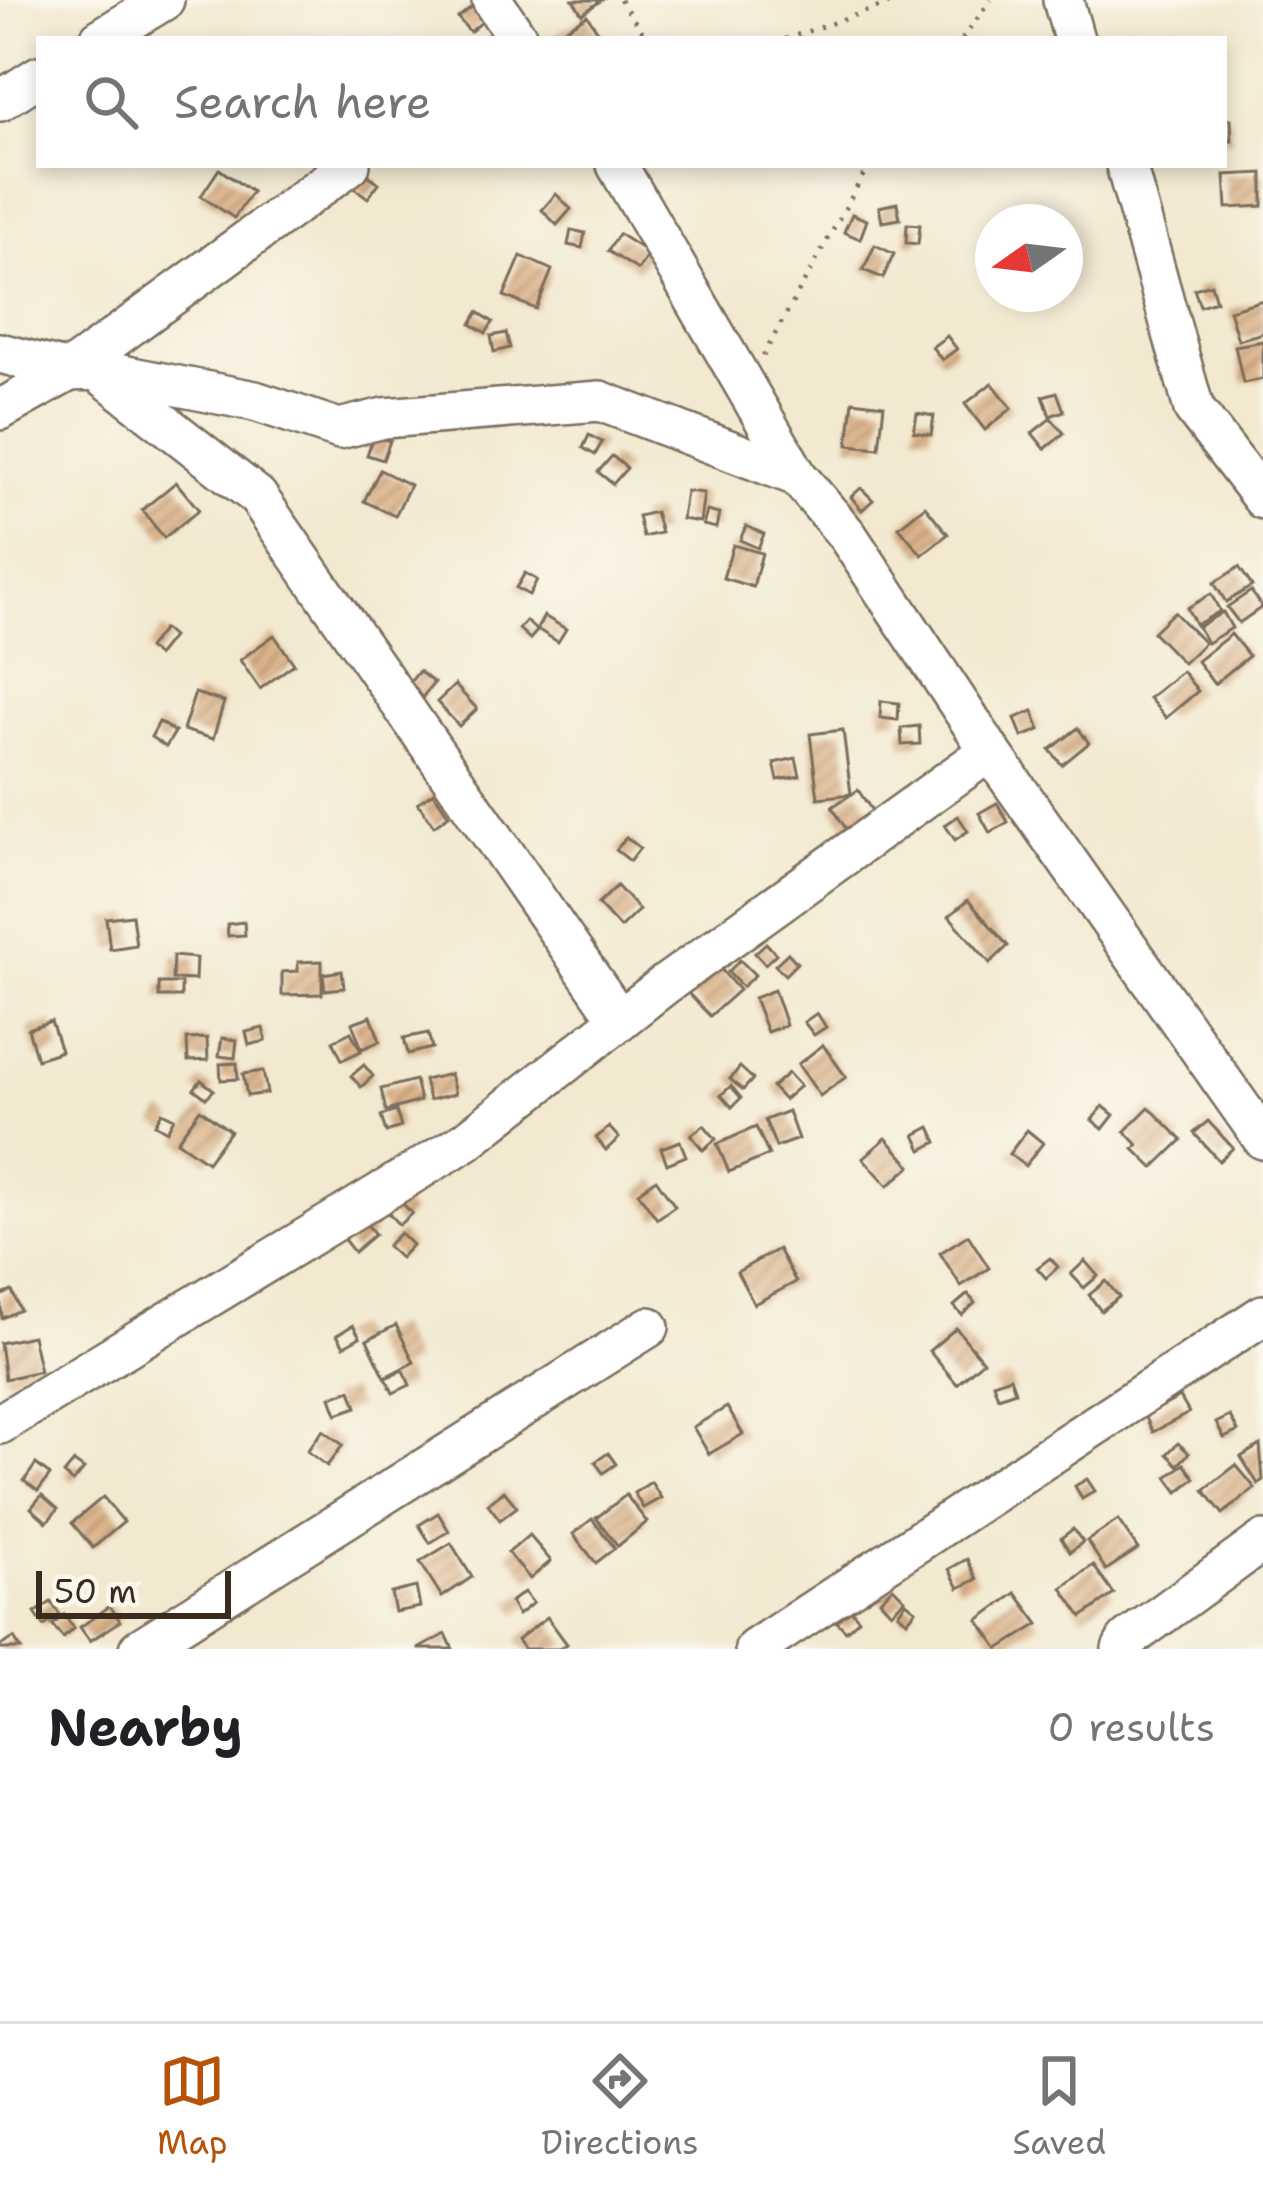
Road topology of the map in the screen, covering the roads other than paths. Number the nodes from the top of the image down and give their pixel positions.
1 (164, 0) edge
2 (492, 0) edge
3 (1063, 0) edge
4 (105, 36) edge
5 (516, 36) edge
6 (1073, 36) edge
7 (36, 78) edge
8 (0, 101) edge
9 (346, 168) edge
10 (619, 168) edge
11 (1127, 168) edge
12 (0, 353) edge
13 (83, 370) junction
14 (0, 410) edge
15 (797, 476) junction
16 (1263, 500) edge
17 (990, 752) junction
18 (620, 1020) junction
19 (1263, 1139) edge
20 (1263, 1315) edge
21 (650, 1327) dead end
22 (0, 1424) edge
23 (1263, 1541) edge
24 (764, 1647) edge
25 (139, 1649) edge
26 (1122, 1649) edge

1 - 4 street
2 - 5 street
3 - 6 street
7 - 8 street
9 - 13 street
10 - 15 street
11 - 16 street
12 - 13 street
13 - 14 street
13 - 15 street
13 - 18 street
15 - 17 street
17 - 18 street
17 - 19 street
18 - 22 street
20 - 24 street
21 - 25 street
23 - 26 street

